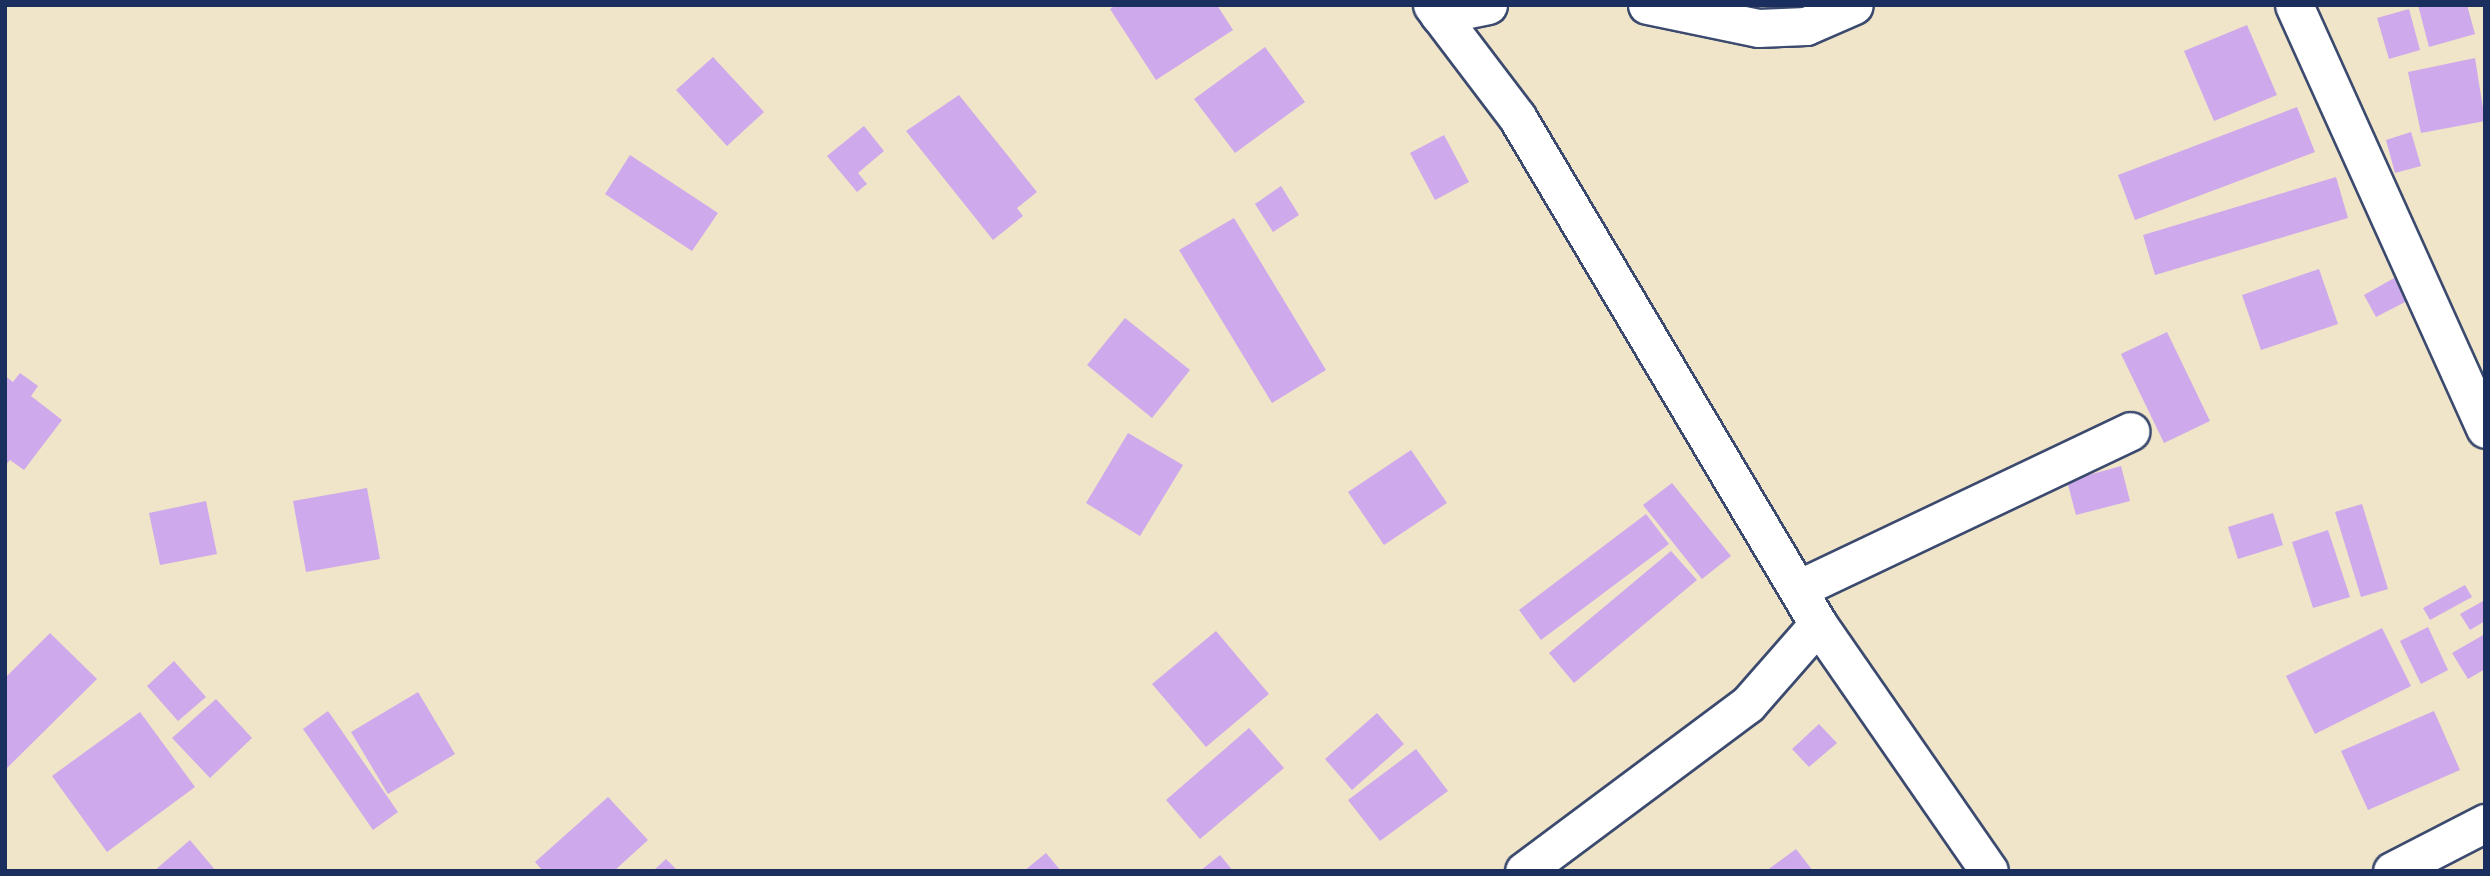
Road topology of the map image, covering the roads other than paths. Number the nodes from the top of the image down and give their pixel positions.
1 (1488, 5) edge
2 (1647, 5) edge
3 (1854, 5) edge
4 (2294, 5) edge
5 (1435, 10) edge
6 (2485, 429) edge
7 (2130, 431) dead end
8 (1798, 589) junction
9 (1818, 624) junction
10 (2485, 823) edge
11 (1524, 871) edge
12 (1989, 871) edge
13 (2392, 871) edge

1 - 5 street
2 - 3 street
4 - 6 street
5 - 8 street
7 - 8 street
8 - 9 street
9 - 11 street
9 - 12 street
10 - 13 street

